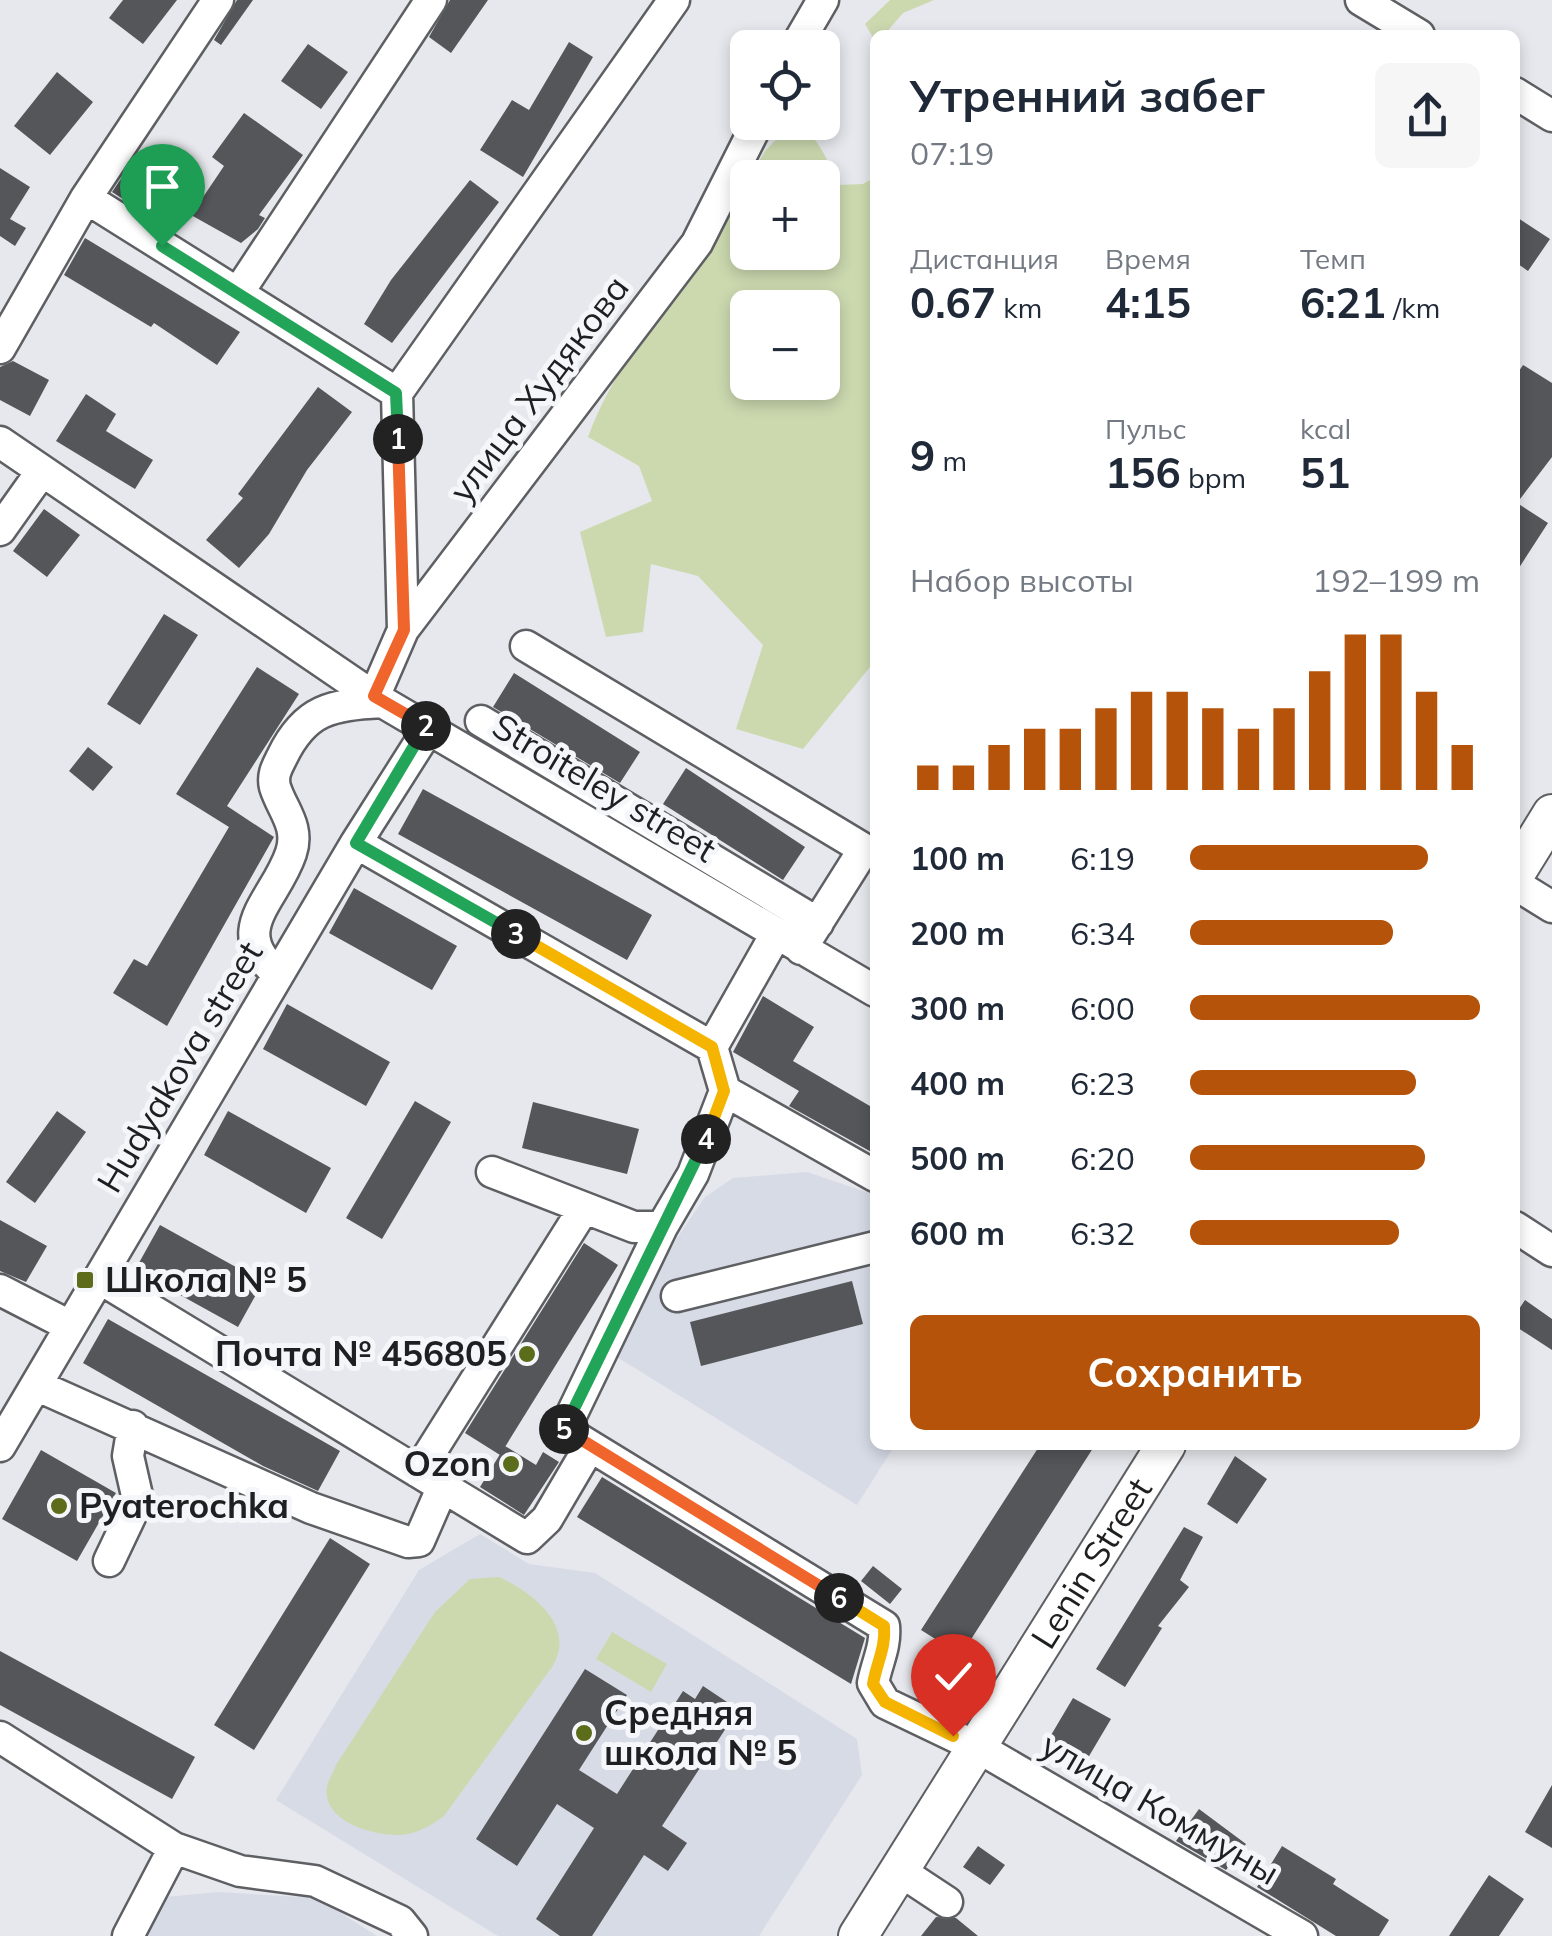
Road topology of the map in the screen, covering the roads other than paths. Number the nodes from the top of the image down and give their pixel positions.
1 (218, 0) edge
2 (431, 0) edge
3 (674, 0) edge
4 (823, 0) edge
5 (1361, 0) edge
6 (806, 30) edge
7 (1411, 30) edge
8 (1520, 96) edge
9 (1552, 116) edge
10 (749, 140) edge
11 (86, 198) junction
12 (238, 293) junction
13 (0, 348) edge
14 (396, 393) junction
15 (0, 442) edge
16 (42, 471) junction
17 (0, 530) edge
18 (404, 630) junction
19 (526, 646) dead end
20 (378, 699) junction
21 (481, 721) dead end
22 (429, 728) junction
23 (1552, 814) edge
24 (356, 843) junction
25 (1520, 866) edge
26 (1520, 887) edge
27 (1552, 907) edge
28 (818, 922) junction
29 (789, 942) junction
30 (278, 974) junction
31 (870, 988) edge
32 (712, 1047) junction
33 (724, 1091) junction
34 (492, 1172) dead end
35 (870, 1173) edge
36 (584, 1208) junction
37 (662, 1228) junction
38 (1520, 1231) edge
39 (870, 1248) edge
40 (1552, 1252) edge
41 (99, 1278) junction
42 (0, 1290) edge
43 (678, 1296) dead end
44 (70, 1326) junction
45 (38, 1386) junction
46 (133, 1426) junction
47 (0, 1446) edge
48 (590, 1446) junction
49 (1163, 1450) edge
50 (431, 1479) junction
51 (109, 1562) dead end
52 (0, 1737) edge
53 (979, 1748) junction
54 (174, 1848) junction
55 (900, 1871) junction
56 (947, 1902) dead end
57 (128, 1936) edge
58 (412, 1936) edge
59 (858, 1936) edge
60 (1302, 1936) edge

1 - 11 street
2 - 12 street
3 - 14 street
4 - 6 street
5 - 7 street
8 - 9 street
10 - 18 street, улица Худякова
11 - 12 street
11 - 13 street
12 - 14 street
14 - 18 street
15 - 16 street, Stroiteley street
16 - 17 street
16 - 20 street, Stroiteley street
18 - 20 street, улица Худякова
19 - 28 street
20 - 22 street, Stroiteley street
20 - 30 street
21 - 28 street
22 - 24 street, Hudyakova street
22 - 29 street, Stroiteley street
23 - 25 main road
24 - 30 street, Hudyakova street
24 - 32 street
26 - 27 street
28 - 29 street
29 - 31 street, Stroiteley street
29 - 32 street
30 - 41 street, Hudyakova street
32 - 33 street
33 - 35 street
33 - 37 street
34 - 36 street
36 - 37 street
36 - 50 street
37 - 48 street
38 - 40 street
39 - 43 street
41 - 44 street, Hudyakova street
41 - 50 street
42 - 44 street
44 - 45 street, Hudyakova street
45 - 46 street
45 - 47 street, Hudyakova street
46 - 50 street
46 - 51 street
48 - 50 street
48 - 53 street, улица Коммуны
49 - 53 main road, Lenin Street
52 - 54 street
53 - 55 main road, Lenin Street
53 - 60 street, улица Коммуны
54 - 57 street
54 - 58 street
55 - 56 street
55 - 59 main road, Lenin Street

